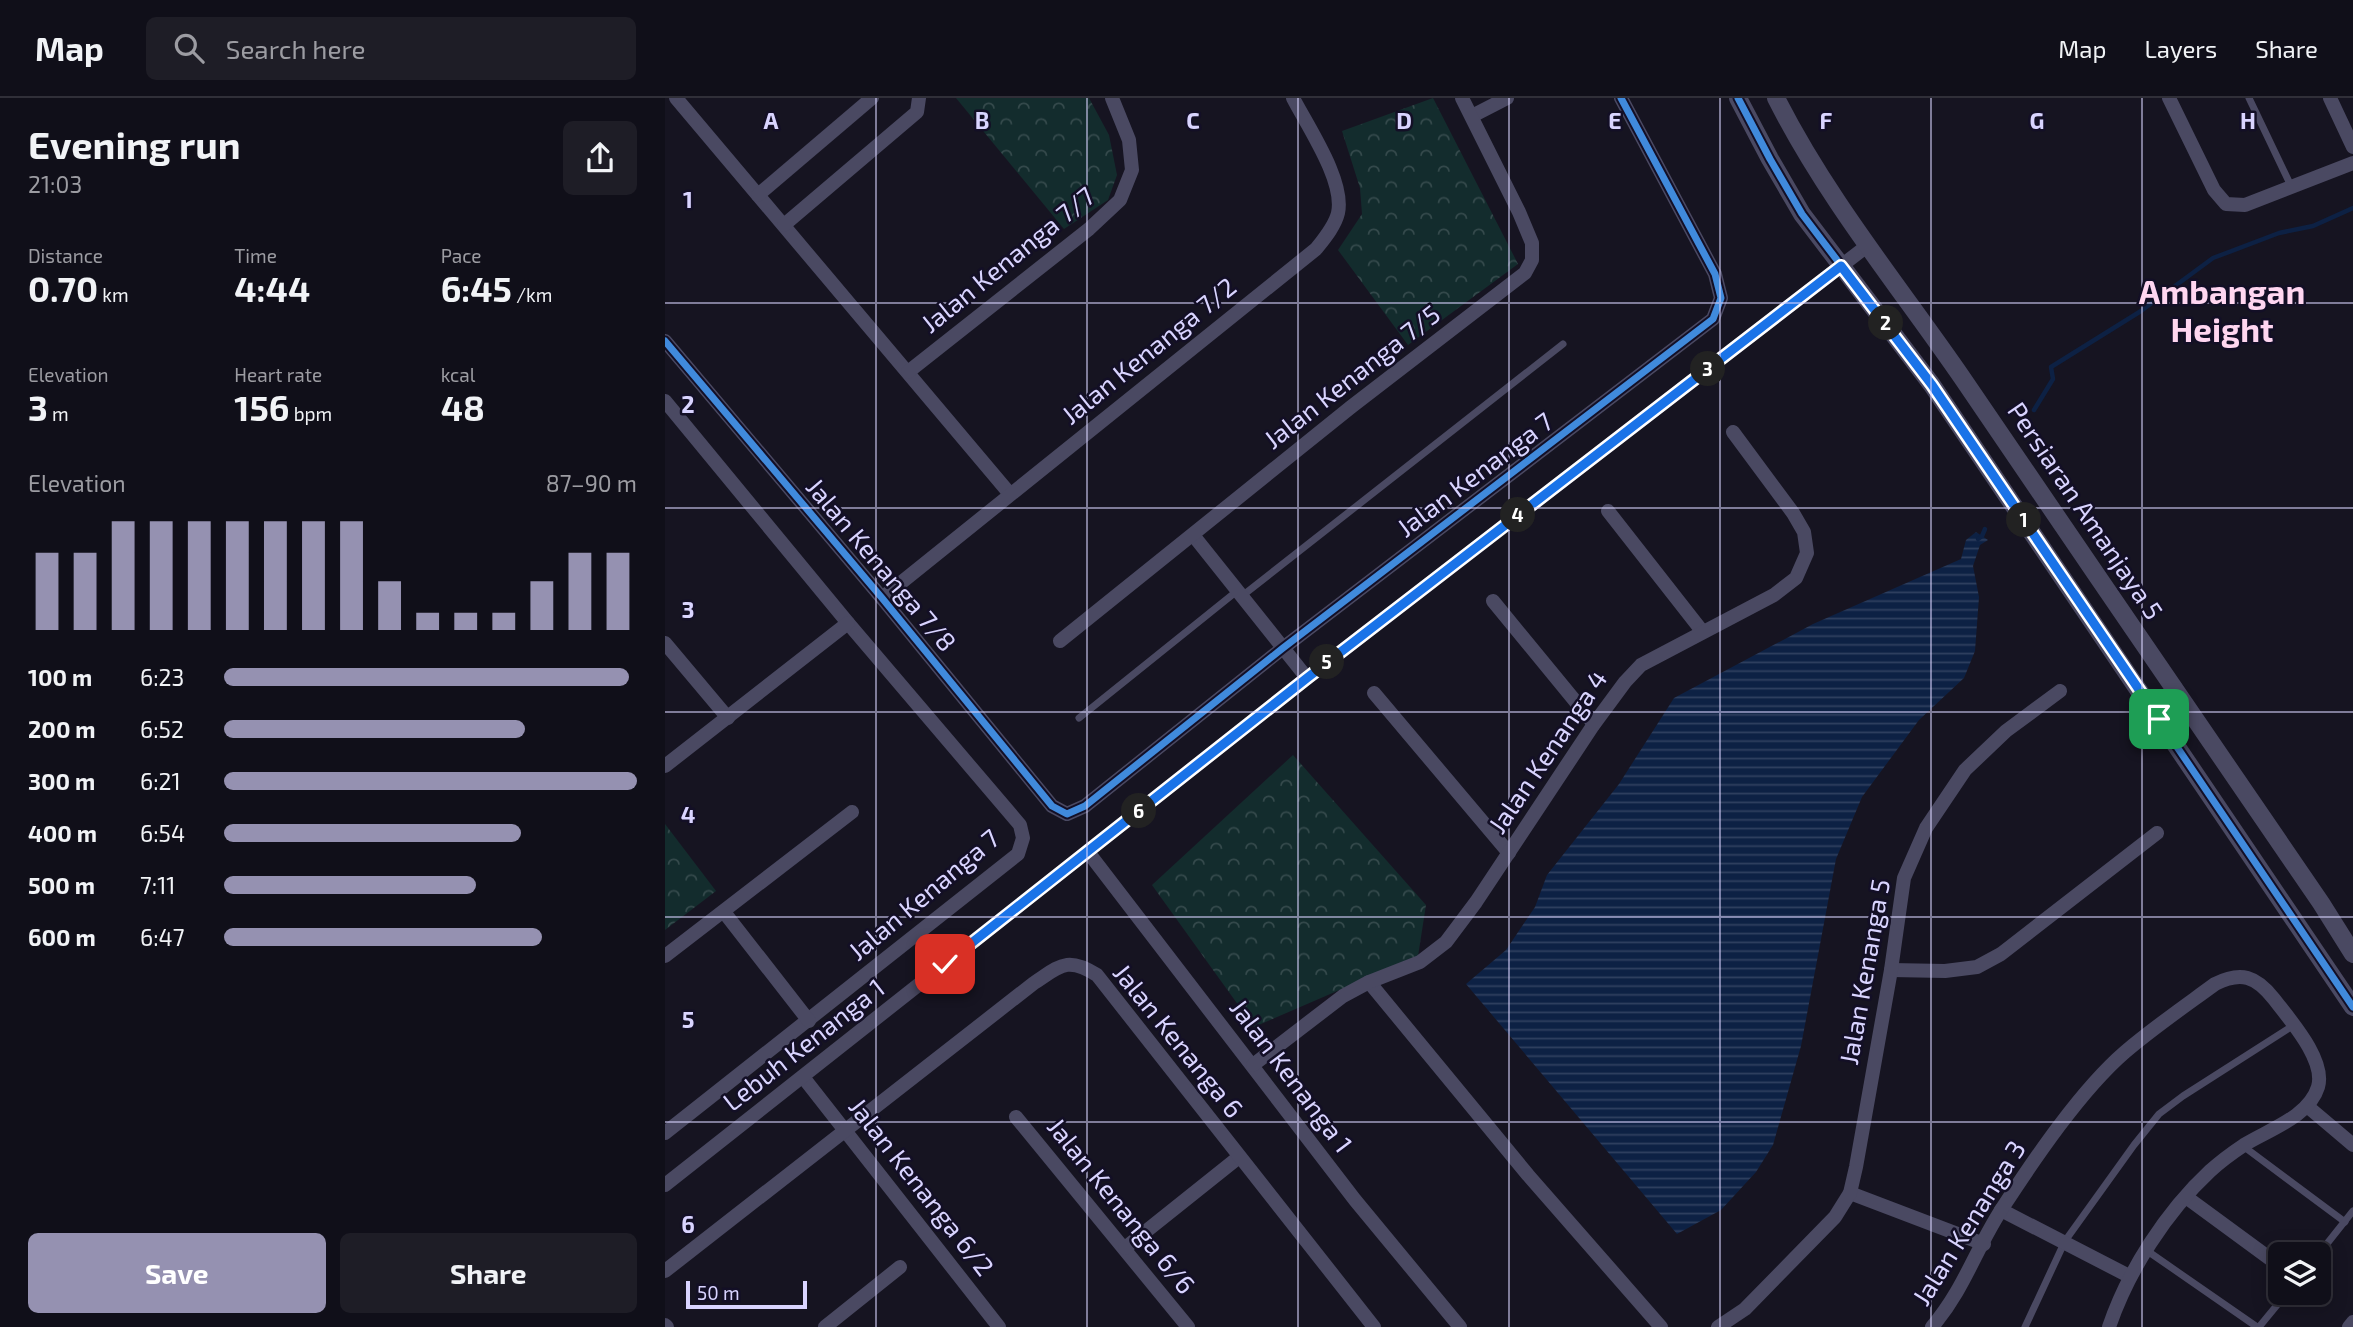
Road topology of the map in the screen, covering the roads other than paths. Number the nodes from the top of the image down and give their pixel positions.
1 (676, 98) edge
2 (872, 98) edge
3 (919, 98) edge
4 (1112, 98) edge
5 (1293, 98) edge
6 (1462, 98) edge
7 (1507, 98) edge
8 (1621, 98) edge
9 (1738, 98) edge
10 (1776, 98) edge
11 (2169, 98) edge
12 (2249, 98) edge
13 (2330, 98) edge
14 (1472, 116) junction
15 (2353, 146) edge
16 (2353, 163) edge
17 (2292, 188) junction
18 (758, 195) junction
19 (784, 225) junction
20 (1867, 246) junction
21 (1841, 266) junction
22 (665, 341) edge
23 (1563, 344) dead end
24 (908, 372) junction
25 (665, 401) edge
26 (1733, 432) dead end
27 (1010, 494) junction
28 (1608, 511) dead end
29 (1193, 535) junction
30 (1240, 594) junction
31 (882, 598) junction
32 (1493, 601) dead end
33 (848, 623) junction
34 (1702, 632) junction
35 (1060, 640) dead end
36 (665, 643) edge
37 (1283, 648) junction
38 (1307, 678) junction
39 (2060, 691) dead end
40 (1374, 693) dead end
41 (727, 718) junction
42 (1079, 718) dead end
43 (1594, 724) junction
44 (665, 766) edge
45 (852, 812) dead end
46 (1067, 814) joint
47 (2157, 833) dead end
48 (1087, 852) junction
49 (1509, 853) junction
50 (724, 912) junction
51 (2353, 954) edge
52 (665, 956) edge
53 (1891, 970) junction
54 (2331, 975) junction
55 (1369, 982) junction
56 (2353, 987) edge
57 (2353, 1007) edge
58 (809, 1021) junction
59 (2294, 1025) junction
60 (1253, 1066) junction
61 (803, 1077) junction
62 (2307, 1106) junction
63 (1016, 1116) dead end
64 (844, 1129) junction
65 (665, 1133) edge
66 (2353, 1145) edge
67 (2243, 1146) junction
68 (1239, 1157) junction
69 (665, 1185) edge
70 (1850, 1194) junction
71 (2186, 1197) junction
72 (2001, 1210) junction
73 (2353, 1211) edge
74 (2345, 1222) junction
75 (2065, 1241) junction
76 (2329, 1242) edge
77 (1984, 1244) junction
78 (1125, 1248) junction
79 (2146, 1250) junction
80 (2268, 1257) edge
81 (900, 1267) dead end
82 (665, 1271) edge
83 (2129, 1276) junction
84 (2277, 1305) edge
85 (2353, 1322) edge
86 (825, 1327) edge
87 (999, 1327) edge
88 (1188, 1327) edge
89 (1374, 1327) edge
90 (1460, 1327) edge
91 (1661, 1327) edge
92 (1718, 1327) edge
93 (1932, 1327) edge
94 (2025, 1327) edge
95 (2109, 1327) edge
96 (2258, 1327) edge
97 (2349, 1327) edge

1 - 18 street
2 - 18 street
3 - 19 street
4 - 24 street, Jalan Kenanga 7/7
5 - 27 street, Jalan Kenanga 7/2
6 - 14 street, Jalan Kenanga 7/5
7 - 14 street
8 - 37 street, Jalan Kenanga 7
9 - 21 street
10 - 20 street, Persiaran Amanjaya 5
11 - 17 street
12 - 17 lane
13 - 15 street
14 - 29 street, Jalan Kenanga 7/5
16 - 17 street
18 - 19 street
19 - 24 street
20 - 21 street, Lebuh Kenanga 1
20 - 51 street, Persiaran Amanjaya 5
21 - 38 street, Lebuh Kenanga 1
21 - 54 street
22 - 31 street, Jalan Kenanga 7/8
23 - 30 lane
24 - 27 street
25 - 33 street, Jalan Kenanga 7
26 - 34 street, Jalan Kenanga 4
27 - 31 street, Jalan Kenanga 7/2
28 - 34 street
29 - 30 street
29 - 35 street, Jalan Kenanga 7/5
30 - 37 street
30 - 42 lane
31 - 46 street, Jalan Kenanga 7/8
32 - 43 street
33 - 41 street
33 - 58 street, Jalan Kenanga 7
34 - 43 street, Jalan Kenanga 4
36 - 41 street
37 - 38 street
37 - 46 street, Jalan Kenanga 7
38 - 48 street, Lebuh Kenanga 1
39 - 53 street, Jalan Kenanga 5
40 - 49 street
41 - 44 street
43 - 49 street, Jalan Kenanga 4
45 - 50 street
47 - 53 street
48 - 60 street, Jalan Kenanga 1
48 - 61 street, Lebuh Kenanga 1
49 - 55 street, Jalan Kenanga 4
50 - 52 street
50 - 58 street
53 - 70 street, Jalan Kenanga 5
54 - 56 street
54 - 57 street
55 - 60 street, Jalan Kenanga 4
55 - 91 street
58 - 65 street, Jalan Kenanga 7
59 - 62 street, Jalan Kenanga 3
59 - 72 street, Jalan Kenanga 3
59 - 75 lane
60 - 90 street, Jalan Kenanga 1
61 - 64 street, Jalan Kenanga 6/2
61 - 69 street, Lebuh Kenanga 1
62 - 66 street
62 - 67 street
63 - 78 street, Jalan Kenanga 6/6
64 - 68 street, Jalan Kenanga 6
64 - 82 street, Jalan Kenanga 6
64 - 87 street, Jalan Kenanga 6/2
67 - 71 street
67 - 74 lane
68 - 78 street
68 - 89 street, Jalan Kenanga 6
70 - 77 street
70 - 92 street
71 - 79 street
71 - 80 street
72 - 75 street
72 - 77 street, Jalan Kenanga 3
73 - 74 lane
74 - 76 lane
75 - 83 street
75 - 94 lane
77 - 93 street, Jalan Kenanga 3
78 - 88 street, Jalan Kenanga 6/6
79 - 83 street
79 - 96 lane
81 - 86 street
83 - 95 street
84 - 96 lane
85 - 97 street

